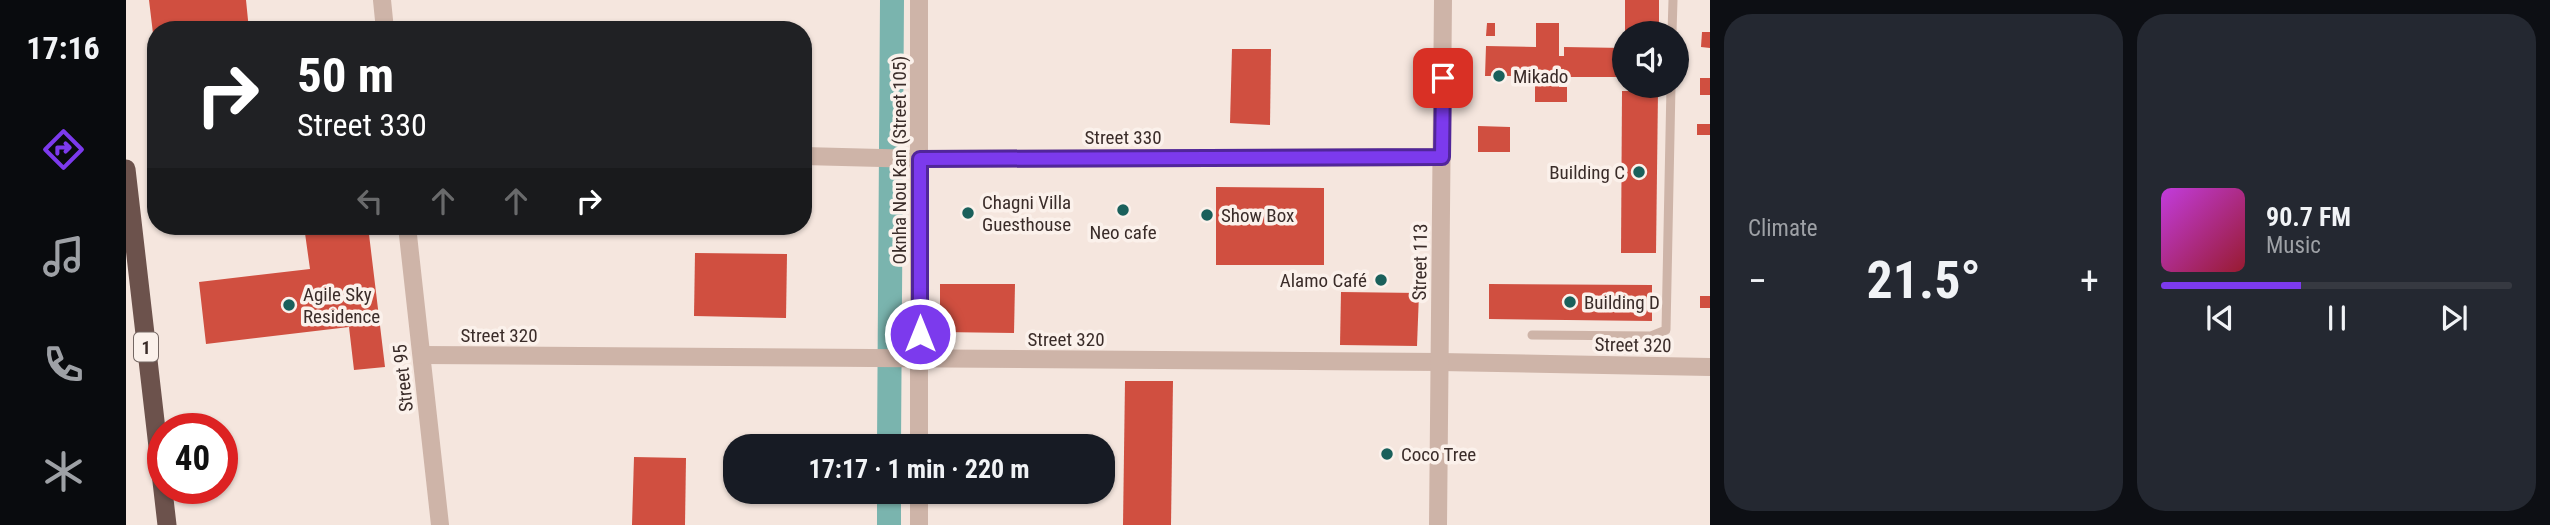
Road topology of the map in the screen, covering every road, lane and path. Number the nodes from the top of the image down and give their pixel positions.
1 (382, 0) edge
2 (919, 0) edge
3 (1443, 0) edge
4 (1673, 0) edge
5 (384, 21) edge
6 (1672, 21) edge
7 (1671, 98) edge
8 (812, 156) edge
9 (1442, 157) junction
10 (912, 159) junction
11 (126, 169) edge
12 (408, 235) edge
13 (1532, 335) dead end
14 (136, 343) edge
15 (422, 355) junction
16 (911, 359) junction
17 (1440, 362) junction
18 (1710, 367) edge
19 (918, 434) edge
20 (919, 504) edge
21 (167, 525) edge
22 (440, 525) edge
23 (919, 525) edge
24 (1438, 525) edge

1 - 5 street
2 - 10 street, Oknha Nou Kan (Street 105)
3 - 9 street, Street 113
4 - 6 lane
7 - 13 lane
8 - 10 street, Street 330
9 - 10 street, Street 330
9 - 17 street, Street 113
10 - 16 street, Oknha Nou Kan (Street 105)
11 - 14 highway, 1
12 - 15 street, Street 95
14 - 21 highway, 1
15 - 16 street, Street 320
15 - 22 street, Street 95
16 - 17 street, Street 320
16 - 19 street, Oknha Nou Kan (Street 105)
17 - 18 street, Street 320
17 - 24 street, Street 113
20 - 23 street

